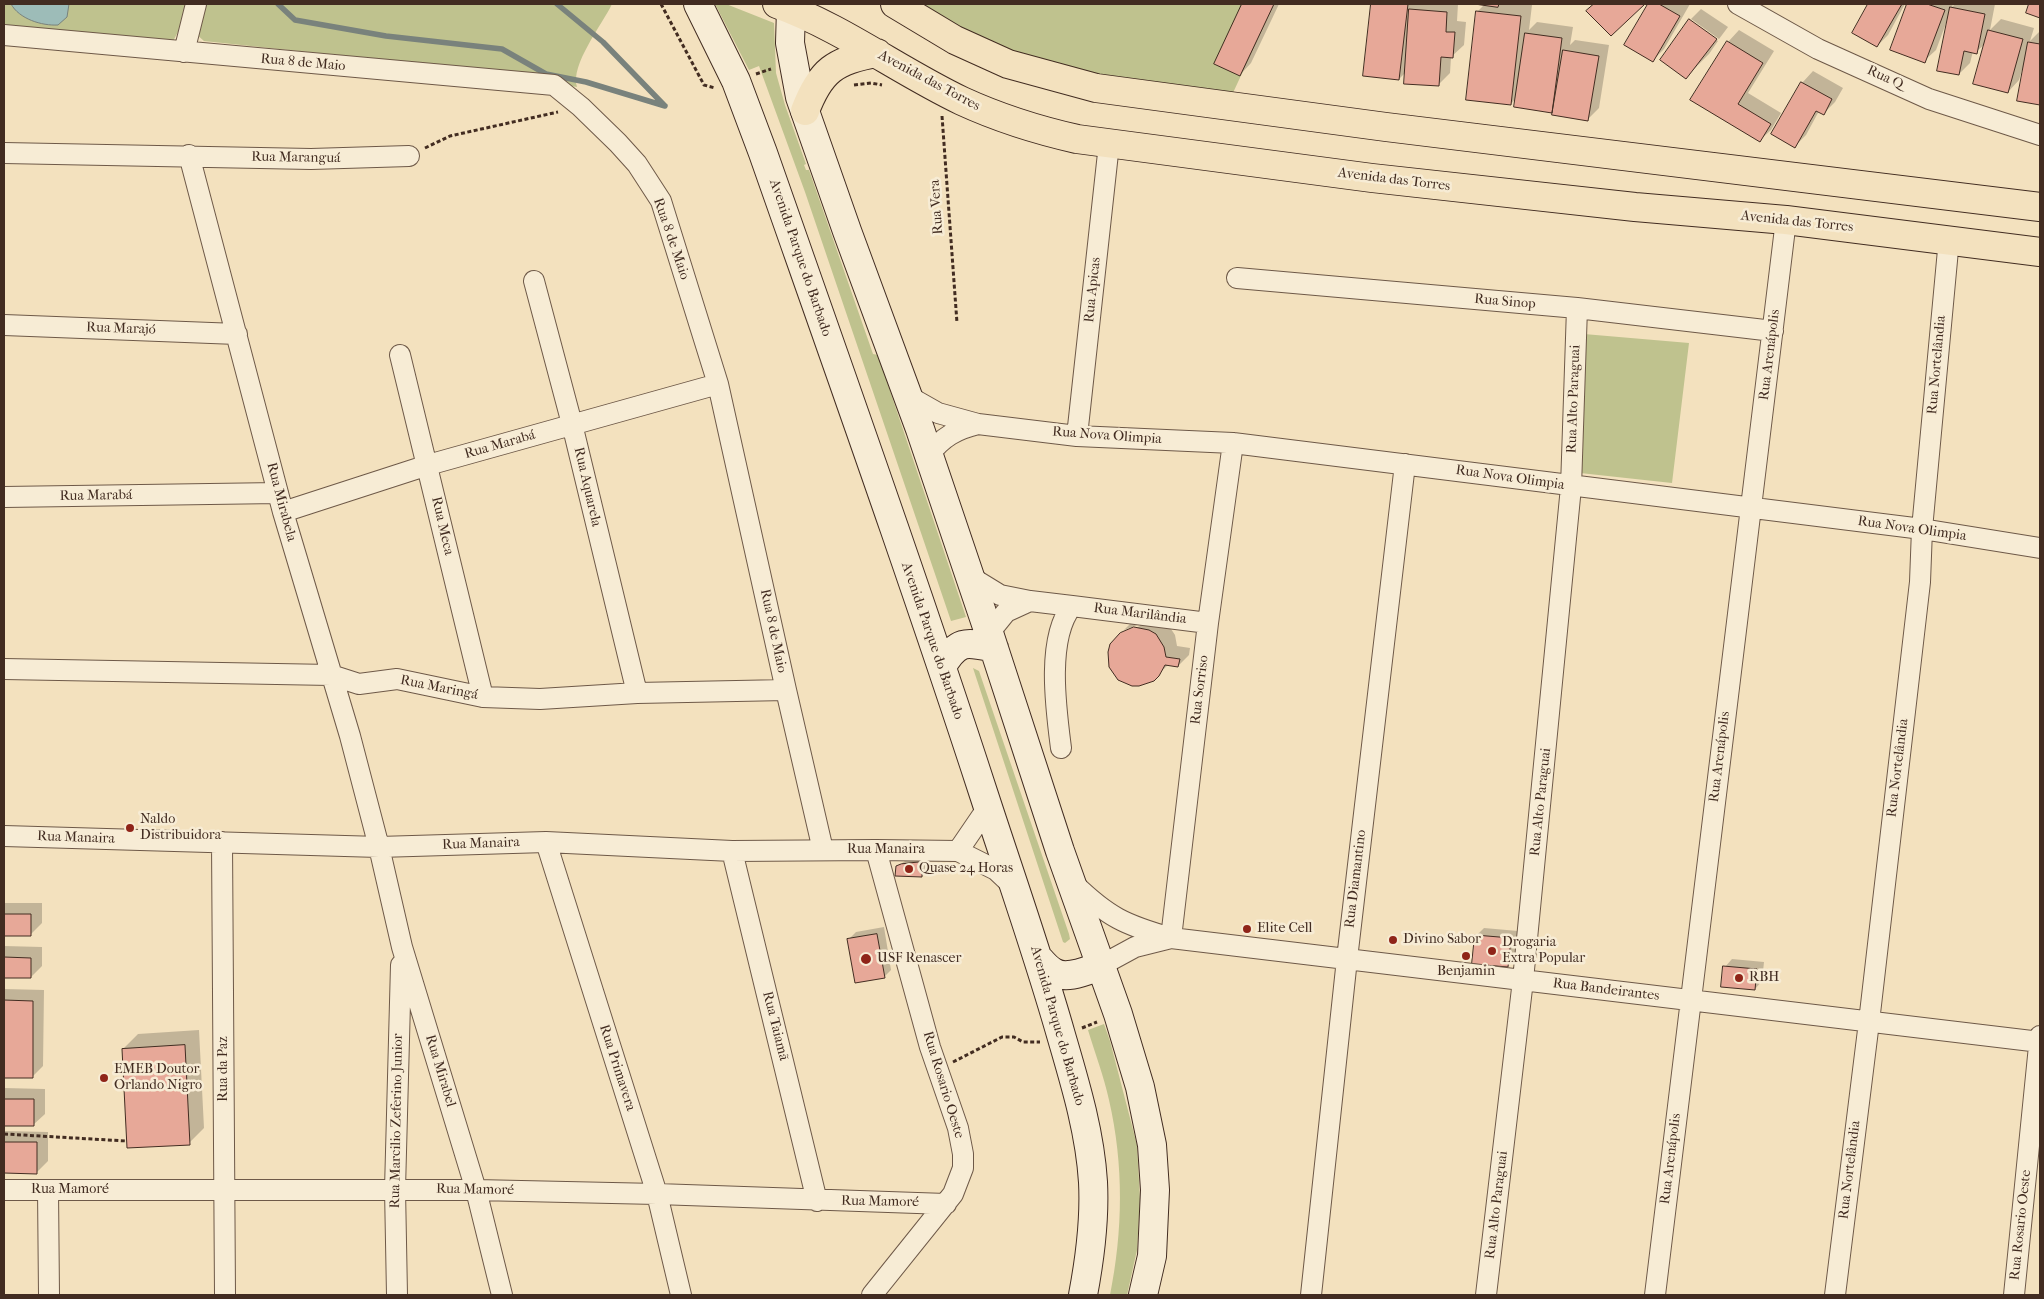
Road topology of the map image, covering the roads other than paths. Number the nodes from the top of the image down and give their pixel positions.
1 (196, 4) edge
2 (698, 4) edge
3 (895, 4) edge
4 (1738, 4) edge
5 (786, 5) edge
6 (4, 35) edge
7 (184, 52) junction
8 (877, 53) junction
9 (805, 110) junction
10 (2040, 135) edge
11 (1109, 144) junction
12 (4, 153) edge
13 (189, 155) junction
14 (409, 156) road end
15 (1878, 188) junction
16 (2040, 207) edge
17 (1786, 220) junction
18 (1845, 227) junction
19 (1949, 239) junction
20 (2040, 252) edge
21 (1237, 278) dead end
22 (534, 281) dead end
23 (1577, 308) junction
24 (4, 325) edge
25 (1772, 331) junction
26 (238, 334) junction
27 (400, 355) dead end
28 (718, 384) junction
29 (908, 396) junction
30 (572, 424) junction
31 (978, 424) junction
32 (1077, 436) junction
33 (1233, 443) junction
34 (929, 455) junction
35 (1405, 464) junction
36 (428, 465) junction
37 (1571, 487) junction
38 (4, 497) edge
39 (280, 502) junction
40 (1751, 508) junction
41 (1922, 529) junction
42 (2040, 548) edge
43 (970, 576) junction
44 (1030, 601) junction
45 (1072, 606) junction
46 (1208, 623) junction
47 (992, 640) junction
48 (942, 666) junction
49 (4, 669) edge
50 (331, 675) junction
51 (786, 690) junction
52 (637, 693) junction
53 (483, 697) junction
54 (1061, 748) dead end
55 (988, 807) junction
56 (4, 836) edge
57 (222, 842) junction
58 (546, 842) junction
59 (379, 847) junction
60 (823, 850) junction
61 (876, 850) junction
62 (732, 851) junction
63 (958, 851) junction
64 (1070, 880) junction
65 (1014, 886) junction
66 (1171, 938) junction
67 (402, 947) junction
68 (1347, 959) junction
69 (1040, 960) junction
70 (1100, 966) junction
71 (1524, 980) junction
72 (1691, 1000) junction
73 (1869, 1022) junction
74 (2040, 1040) edge
75 (394, 1189) junction
76 (4, 1190) edge
77 (48, 1190) junction
78 (476, 1190) junction
79 (224, 1191) junction
80 (657, 1194) junction
81 (817, 1201) junction
82 (946, 1204) junction
83 (49, 1295) edge
84 (225, 1295) edge
85 (397, 1295) edge
86 (502, 1295) edge
87 (682, 1295) edge
88 (872, 1295) edge
89 (1082, 1295) edge
90 (1143, 1295) edge
91 (1311, 1295) edge
92 (1486, 1295) edge
93 (1654, 1295) edge
94 (1835, 1295) edge
95 (2014, 1295) edge

1 - 7 street
2 - 48 main road, Avenida Parque do Barbado
3 - 15 main road
4 - 10 street, Rua Q
5 - 8 main road, Avenida das Torres
5 - 9 main road
6 - 7 street, Rua 8 de Maio
7 - 28 street, Rua 8 de Maio
8 - 9 main road
8 - 11 main road, Avenida das Torres
9 - 29 main road
11 - 17 main road, Avenida das Torres
11 - 32 street, Rua Apicas
12 - 13 street, Rua Maranguá
13 - 14 street, Rua Maranguá
13 - 26 street, Rua Mirabela
15 - 16 main road
15 - 18 main road
17 - 18 main road, Avenida das Torres
17 - 25 street, Rua Arenápolis
18 - 19 main road, Avenida das Torres
19 - 20 main road, Avenida das Torres
19 - 41 street, Rua Nortelândia
21 - 23 street, Rua Sinop
22 - 30 street, Rua Aquarela
23 - 25 street, Rua Sinop
23 - 37 street, Rua Alto Paraguai
24 - 26 street, Rua Marajó
25 - 40 street, Rua Arenápolis
26 - 39 street, Rua Mirabela
27 - 36 street, Rua Meca
28 - 30 street, Rua Marabá
28 - 51 street, Rua 8 de Maio
29 - 31 street, Rua Nova Olimpia
29 - 34 main road
30 - 36 street, Rua Marabá
30 - 52 street, Rua Aquarela
31 - 32 street, Rua Nova Olimpia
31 - 34 street, Rua Nova Olimpia
32 - 33 street, Rua Nova Olimpia
33 - 35 street, Rua Nova Olimpia
33 - 46 street, Rua Sorriso
34 - 43 main road
35 - 37 street, Rua Nova Olimpia
35 - 68 street, Rua Diamantino
36 - 39 street, Rua Marabá
36 - 53 street, Rua Meca
37 - 40 street, Rua Nova Olimpia
37 - 71 street, Rua Alto Paraguai
38 - 39 street, Rua Marabá
39 - 50 street, Rua Mirabela
40 - 41 street, Rua Nova Olimpia
40 - 72 street, Rua Arenápolis
41 - 42 street, Rua Nova Olimpia
41 - 73 street, Rua Nortelândia
43 - 44 street, Rua Marilândia
43 - 47 main road
44 - 45 street, Rua Marilândia
44 - 47 street
45 - 46 street, Rua Marilândia
45 - 54 street
46 - 66 street, Rua Sorriso
47 - 48 main road
47 - 64 main road
48 - 55 main road, Avenida Parque do Barbado
49 - 50 street, Rua Maringá
50 - 53 street, Rua Maringá
50 - 59 street, Rua Mirabela
51 - 52 street, Rua Maringá
51 - 60 street, Rua 8 de Maio
52 - 53 street, Rua Maringá
55 - 63 street
55 - 65 main road, Avenida Parque do Barbado
56 - 57 street, Rua Manaira
57 - 59 street, Rua Manaira
57 - 79 street, Rua da Paz
58 - 59 street, Rua Manaira
58 - 62 street, Rua Manaira
58 - 80 street, Rua Primavera
59 - 67 street, Rua Mirabel
60 - 61 street, Rua Manaira
60 - 62 street, Rua Manaira
61 - 63 street, Rua Manaira
61 - 82 street, Rua Rosario Oeste
62 - 81 street, Rua Taiamã
63 - 65 street, Rua Manaira
64 - 66 street, Rua Bandeirantes
64 - 70 main road
65 - 69 main road, Avenida Parque do Barbado
66 - 68 street, Rua Bandeirantes
66 - 70 street, Rua Bandeirantes
67 - 75 street, Rua Marcilio Zeferino Junior
67 - 78 street, Rua Mirabel
68 - 71 street, Rua Bandeirantes
68 - 91 street, Rua Diamantino
69 - 70 main road
69 - 89 main road, Avenida Parque do Barbado
70 - 90 main road
71 - 72 street, Rua Bandeirantes
71 - 92 street, Rua Alto Paraguai
72 - 73 street, Rua Bandeirantes
72 - 93 street, Rua Arenápolis
73 - 74 street, Rua Bandeirantes
73 - 94 street, Rua Nortelândia
74 - 95 street, Rua Rosario Oeste
75 - 78 street, Rua Mamoré
75 - 79 street, Rua Mamoré
75 - 85 street, Rua Marcilio Zeferino Junior
76 - 77 street, Rua Mamoré
77 - 79 street, Rua Mamoré
77 - 83 street
78 - 80 street, Rua Mamoré
78 - 86 street, Rua Mirabel
79 - 84 street, Rua da Paz
80 - 81 street, Rua Mamoré
80 - 87 street, Rua Primavera
81 - 82 street, Rua Mamoré
82 - 88 street, Rua Rosario Oeste

